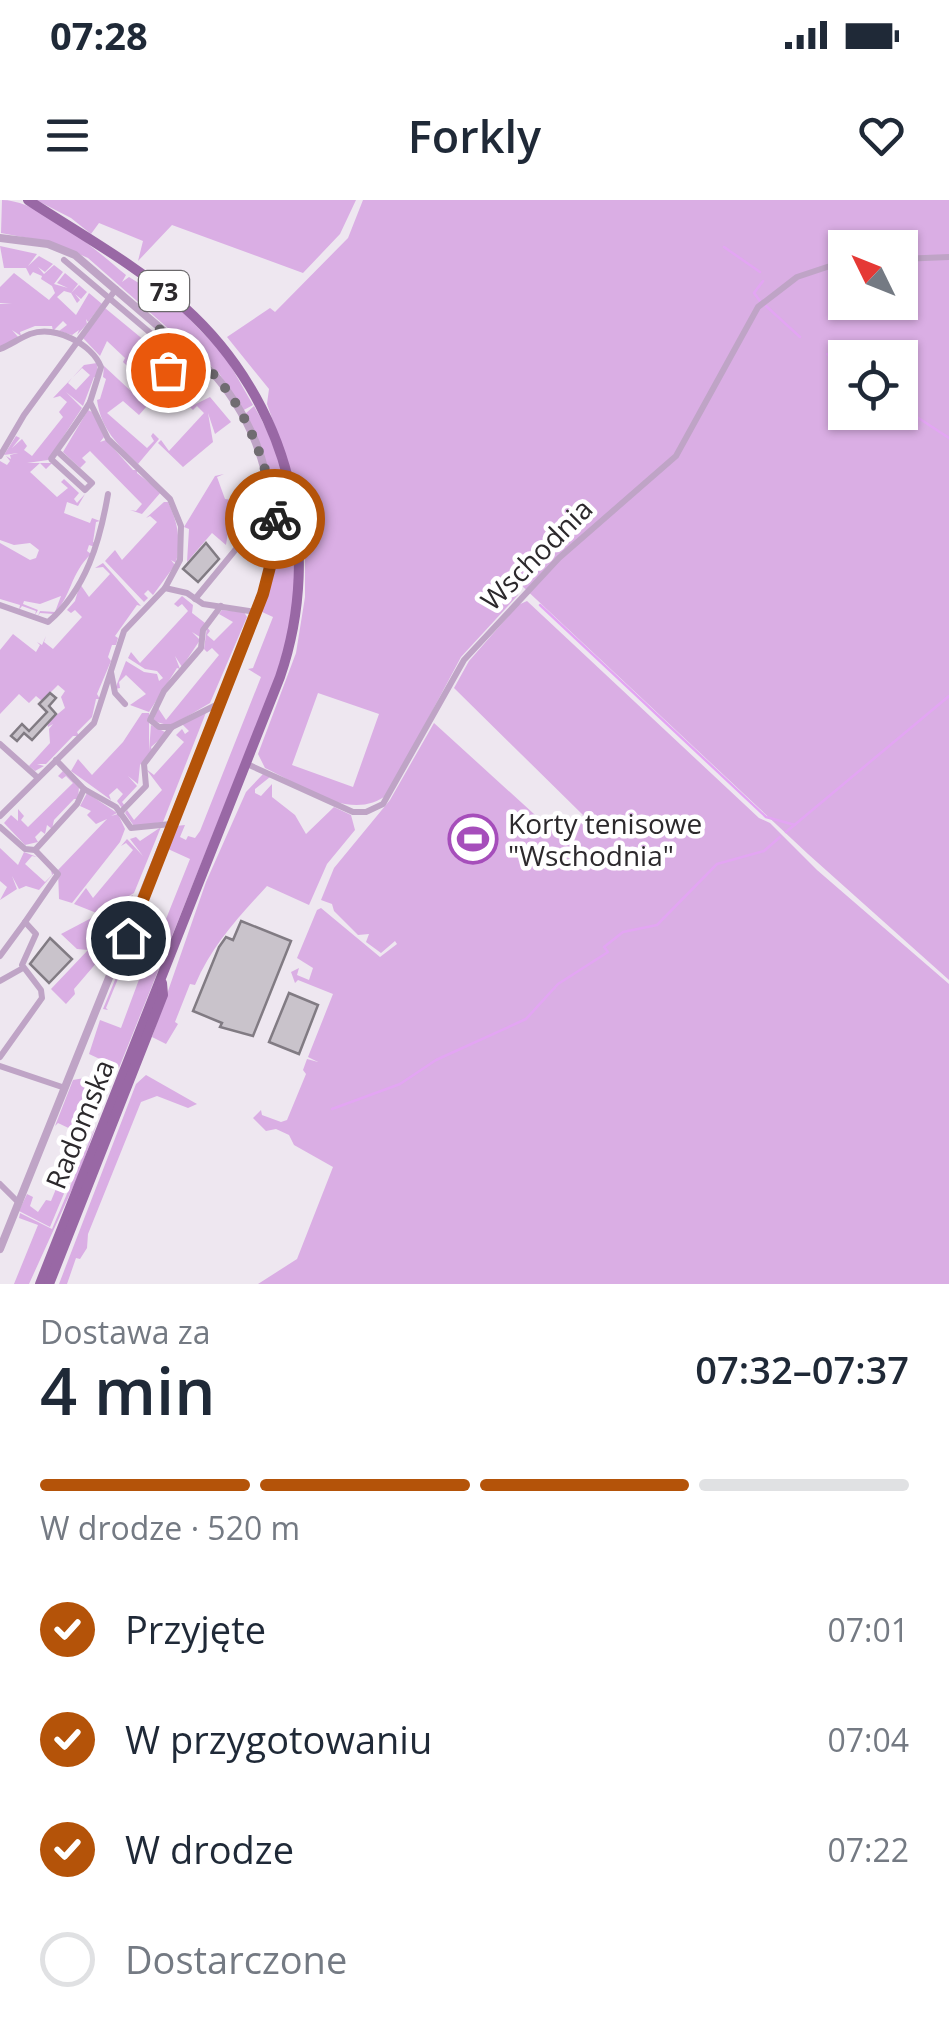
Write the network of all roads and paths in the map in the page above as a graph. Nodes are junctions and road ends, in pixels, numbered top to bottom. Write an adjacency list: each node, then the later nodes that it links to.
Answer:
1 (28, 200): 30 (main road, Radomska / 73)
2 (0, 238): 7 (street)
3 (949, 257): 4 (street)
4 (918, 258)
5 (64, 260): 8 (street)
6 (828, 267): 30 (street, Wschodnia)
7 (116, 289): 8 (street); 9 (street)
8 (109, 298): 10 (street); 11 (street)
9 (161, 328): 10 (street); 18 (street)
10 (154, 336): 13 (street)
11 (78, 341): 12 (street); 14 (street); 16 (street)
12 (0, 350)
13 (195, 394)
14 (90, 402): 15 (street); 19 (street)
15 (57, 450): 15 (street)
16 (0, 456)
17 (108, 494): 21 (street)
18 (275, 526): 20 (street); 23 (street)
19 (165, 588): 20 (street); 24 (street)
20 (195, 599): 22 (street)
21 (0, 605)
22 (221, 606): 23 (street); 27 (street)
23 (256, 612): 25 (street)
24 (110, 672): 26 (street); 29 (street)
25 (220, 703): 27 (street); 37 (street)
26 (125, 704)
27 (172, 727): 35 (street)
28 (0, 744): 31 (street)
29 (56, 760): 31 (street); 32 (street)
30 (247, 764): 44 (main road, Radomska / 73)
31 (38, 778): 34 (street)
32 (84, 788): 35 (street); 39 (street)
33 (0, 794): 34 (street)
34 (10, 803): 36 (street)
35 (120, 814): 37 (street)
36 (0, 816)
37 (173, 824): 47 (street)
38 (0, 827): 39 (street)
39 (36, 850): 40 (street)
40 (24, 922): 41 (street); 42 (street)
41 (0, 956)
42 (23, 968): 43 (street); 45 (street)
43 (0, 981)
44 (162, 982): 50 (main road, Radomska / 73); 54 (main road, Radomska / 73)
45 (0, 1056)
46 (1, 1069): 47 (street)
47 (67, 1088): 49 (street)
48 (0, 1184): 49 (street)
49 (19, 1203): 51 (street)
50 (55, 1243): 52 (main road); 53 (main road, Radomska / 73)
51 (0, 1249)
52 (32, 1284)
53 (40, 1284)
54 (49, 1284)

